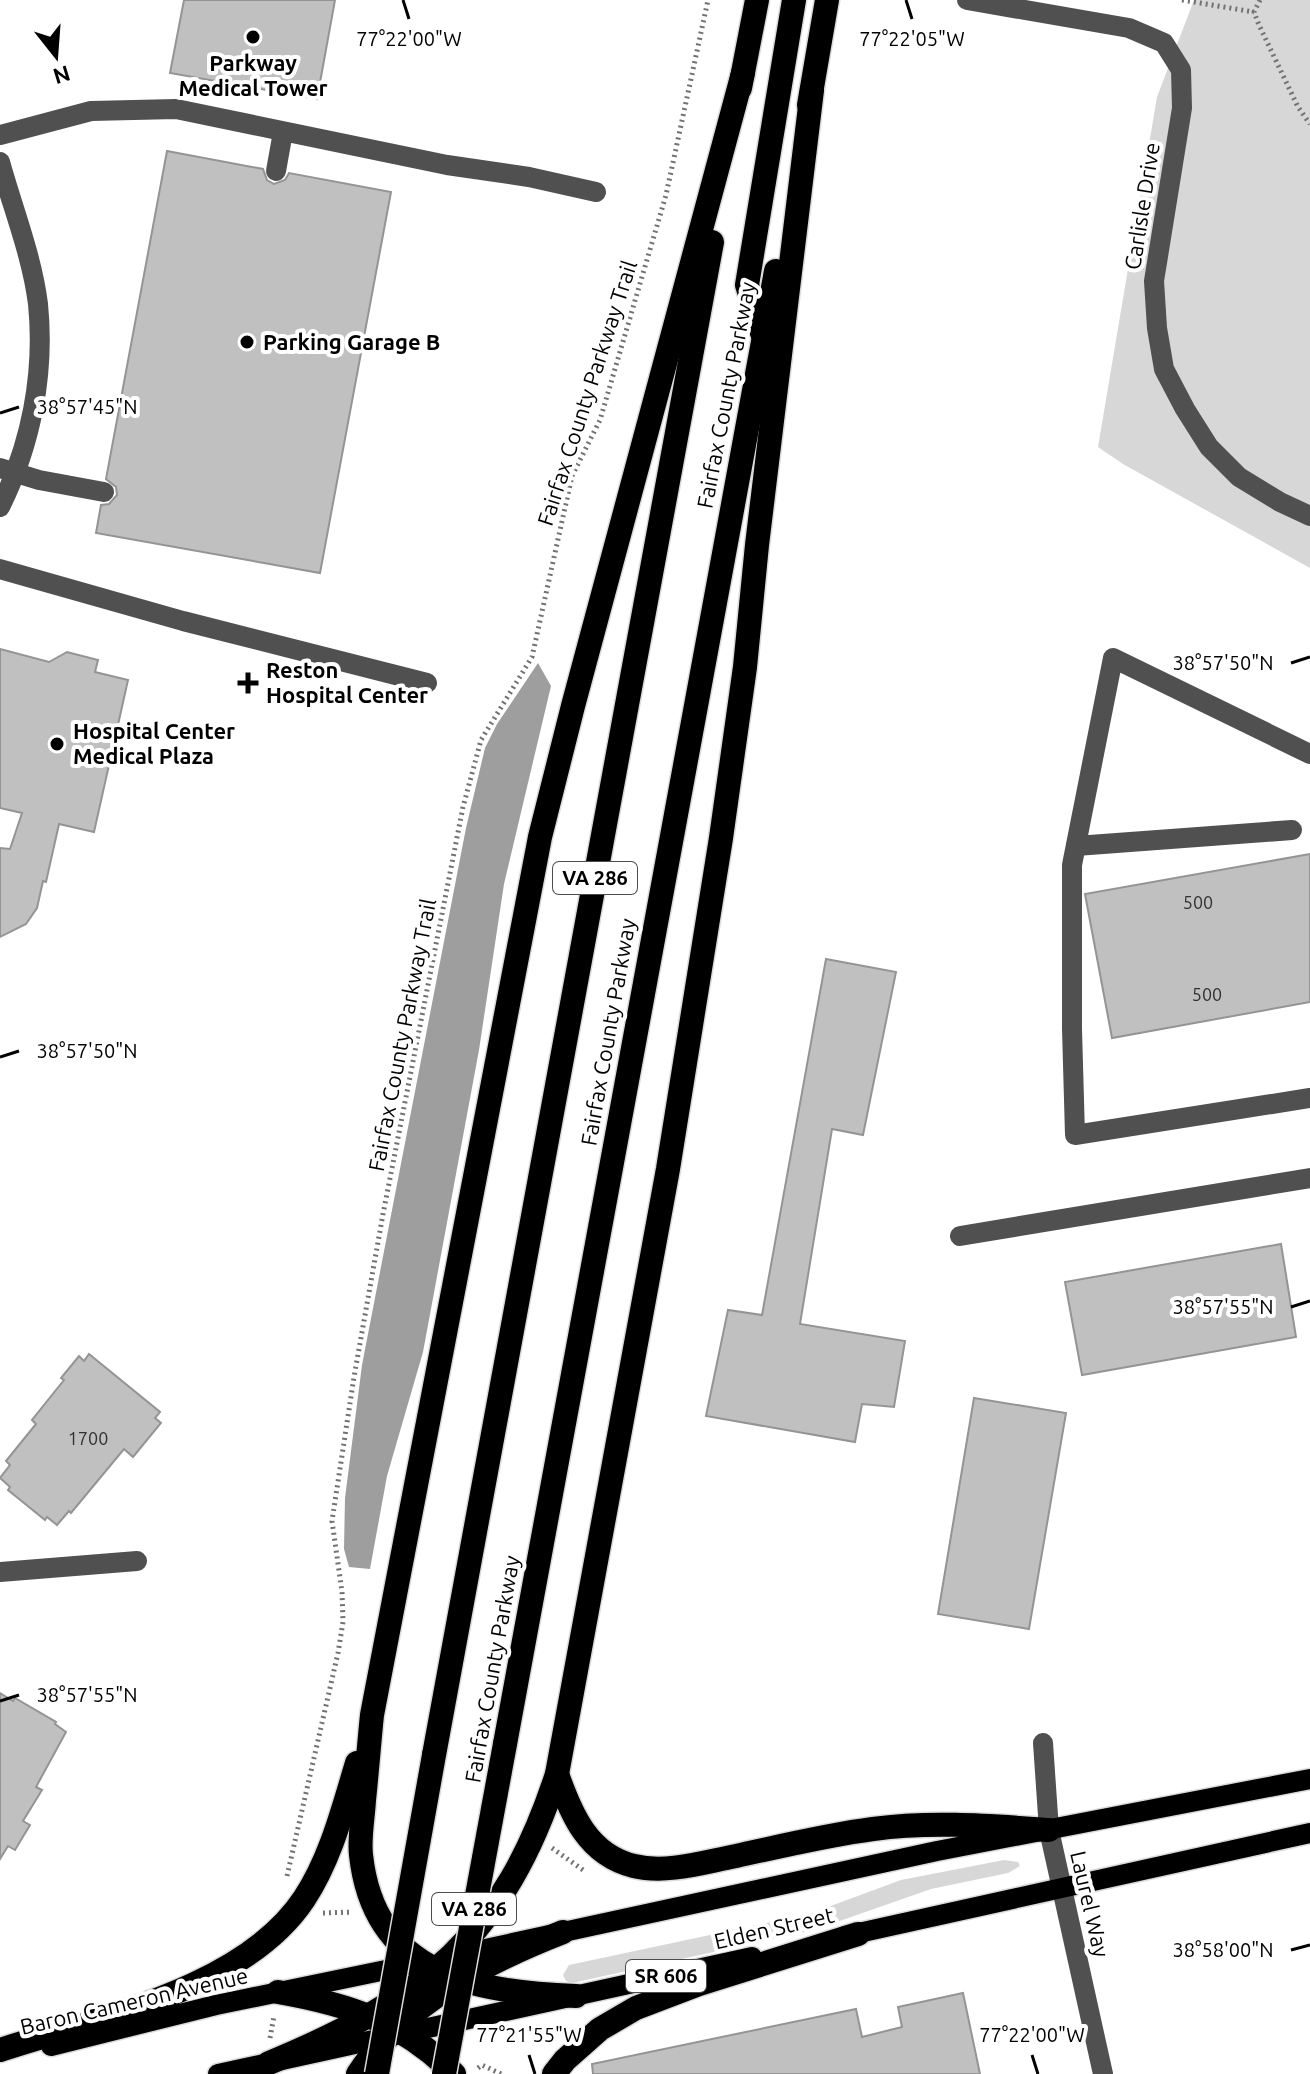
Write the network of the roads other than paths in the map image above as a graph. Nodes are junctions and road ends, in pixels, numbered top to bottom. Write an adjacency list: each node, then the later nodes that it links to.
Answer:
1 (757, 0): 5 (highway, Fairfax County Parkway / VA 286)
2 (794, 0): 12 (highway)
3 (827, 0): 6 (highway, Fairfax County Parkway / VA 286)
4 (967, 0): 16 (street, Carlisle Drive)
5 (743, 73): 27 (highway); 47 (highway, Fairfax County Parkway / VA 286, bridge)
6 (812, 90): 12 (highway, Fairfax County Parkway / VA 286); 29 (highway)
7 (283, 132): 8 (street); 10 (street); 11 (street)
8 (0, 135)
9 (0, 162): 13 (street)
10 (276, 171)
11 (596, 192)
12 (763, 335): 48 (highway, Fairfax County Parkway / VA 286, bridge)
13 (8, 471): 14 (street); 15 (street)
14 (104, 492)
15 (0, 507)
16 (1310, 516)
17 (0, 569): 18 (street)
18 (427, 683)
19 (1310, 754): 21 (street)
20 (1292, 830): 21 (street)
21 (1076, 846): 22 (street)
22 (1310, 1098)
23 (1310, 1178): 24 (street)
24 (960, 1236)
25 (137, 1561): 26 (street)
26 (0, 1572)
27 (372, 1715): 36 (highway); 42 (highway)
28 (1043, 1743): 31 (street, Laurel Way)
29 (557, 1774): 31 (highway); 36 (highway)
30 (1310, 1779): 31 (main road, Elden Street)
31 (1049, 1830): 33 (street, Laurel Way); 34 (main road, Elden Street)
32 (1310, 1833): 33 (main road, Elden Street / SR 606)
33 (1062, 1887): 35 (main road, Elden Street / SR 606); 51 (street, Laurel Way)
34 (563, 1932): 36 (main road, Elden Street); 37 (highway)
35 (858, 1934): 39 (main road, Elden Street / SR 606); 50 (highway)
36 (437, 1963): 37 (highway); 38 (main road, Elden Street); 40 (highway)
37 (462, 1981): 39 (highway); 41 (highway)
38 (278, 1992): 40 (highway); 43 (main road, Baron Cameron Avenue)
39 (576, 1996): 41 (main road, Elden Street / SR 606)
40 (368, 2015): 41 (highway); 44 (highway)
41 (396, 2033): 44 (main road, Elden Street / SR 606); 46 (highway); 49 (highway)
42 (0, 2050)
43 (0, 2058)
44 (261, 2065): 45 (main road, SR 606)
45 (218, 2074)
46 (358, 2074)
47 (377, 2074)
48 (444, 2074)
49 (454, 2074)
50 (554, 2074)
51 (1103, 2074)

